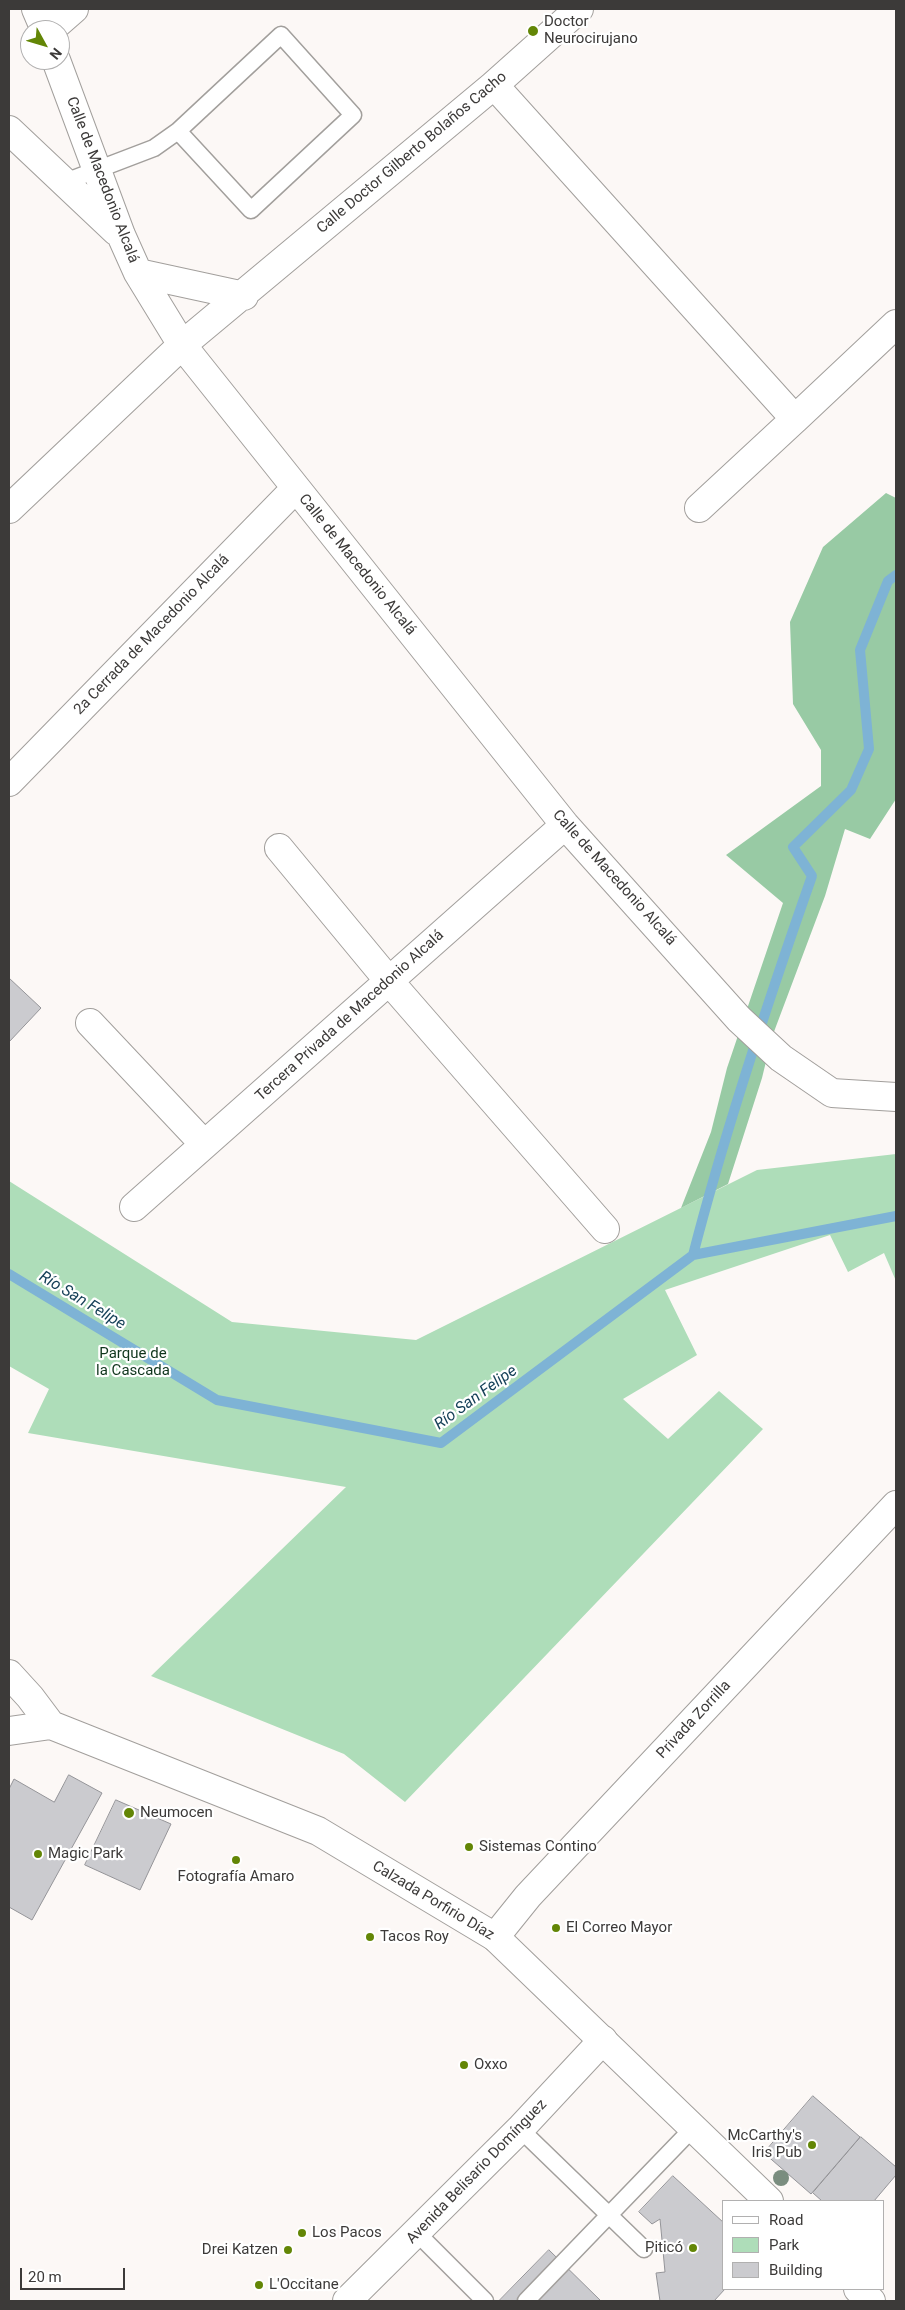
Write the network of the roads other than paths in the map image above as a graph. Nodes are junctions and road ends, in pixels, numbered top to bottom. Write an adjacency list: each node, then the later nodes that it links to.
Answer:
1 (74, 9): 3 (street)
2 (579, 9): 5 (street, Calle Doctor Gilberto Bolaños Cacho)
3 (61, 20)
4 (60, 70): 8 (street, Calle de Macedonio Alcalá)
5 (494, 86): 12 (street, Calle Doctor Gilberto Bolaños Cacho); 15 (street)
6 (9, 130): 9 (street)
7 (178, 130): 7 (lane); 8 (lane)
8 (97, 170): 9 (lane); 10 (street, Calle de Macedonio Alcalá)
9 (65, 182): 10 (street)
10 (121, 235): 11 (street, Calle de Macedonio Alcalá)
11 (138, 273): 12 (street); 14 (street, Calle de Macedonio Alcalá)
12 (244, 296): 14 (street, Calle Doctor Gilberto Bolaños Cacho)
13 (896, 324): 15 (street)
14 (182, 345): 16 (street, Calle de Macedonio Alcalá); 18 (street, Calle Doctor Gilberto Bolaños Cacho)
15 (795, 419): 17 (street)
16 (296, 488): 19 (street, 2a Cerrada de Macedonio Alcalá); 20 (street, Calle de Macedonio Alcalá)
17 (699, 508)
18 (9, 509)
19 (9, 782)
20 (565, 825): 22 (street, Tercera Privada de Macedonio Alcalá); 24 (street, Calle de Macedonio Alcalá)
21 (279, 848): 22 (street)
22 (389, 981): 25 (street, Tercera Privada de Macedonio Alcalá); 27 (street)
23 (90, 1023): 25 (street)
24 (896, 1097)
25 (204, 1144): 26 (street, Tercera Privada de Macedonio Alcalá)
26 (134, 1206)
27 (605, 1229)
28 (896, 1505): 32 (street, Privada Zorrilla)
29 (9, 1674): 30 (street)
30 (51, 1725): 31 (street, Calzada Porfirio Díaz); 32 (street, Calzada Porfirio Díaz)
31 (9, 1731)
32 (495, 1937): 33 (street, Calzada Porfirio Díaz)
33 (603, 2040): 34 (street, Calzada Porfirio Díaz); 35 (street, Avenida Belisario Domínguez)
34 (694, 2127): 36 (street, Calzada Porfirio Díaz); 37 (lane)
35 (520, 2128): 37 (lane); 38 (street, Avenida Belisario Domínguez)
36 (768, 2200)
37 (609, 2216): 39 (lane); 43 (lane)
38 (417, 2233): 41 (street, Avenida Belisario Domínguez); 42 (lane)
39 (644, 2249)
40 (859, 2290): 44 (street)
41 (348, 2301)
42 (485, 2301)
43 (526, 2301)
44 (871, 2301)

